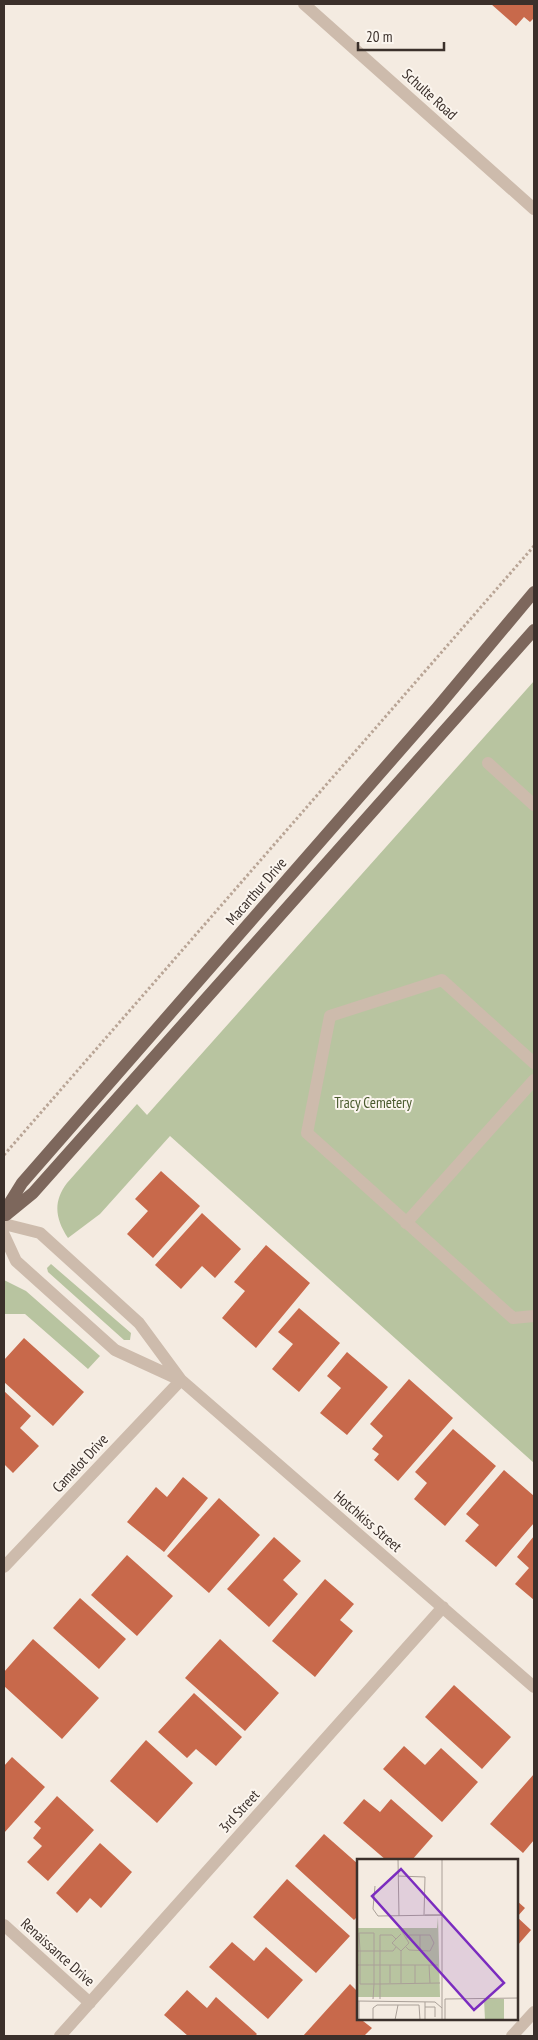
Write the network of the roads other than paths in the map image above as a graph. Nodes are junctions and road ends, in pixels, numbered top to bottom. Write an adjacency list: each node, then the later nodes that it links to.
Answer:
1 (304, 4): 2 (street, Schulte Road)
2 (534, 209)
3 (534, 592): 9 (main road, Macarthur Drive)
4 (534, 630): 10 (main road)
5 (488, 763): 6 (street)
6 (534, 805)
7 (534, 1063): 11 (street)
8 (534, 1080): 11 (street)
9 (4, 1212)
10 (4, 1217)
11 (406, 1222): 14 (street)
12 (4, 1224): 15 (street, Hotchkiss Street)
13 (4, 1235): 15 (street, Hotchkiss Street)
14 (534, 1316)
15 (180, 1380): 16 (street, Camelot Drive); 17 (street, Hotchkiss Street)
16 (4, 1567)
17 (443, 1607): 18 (street, Hotchkiss Street); 20 (street, 3rd Street)
18 (534, 1686)
19 (4, 1925): 20 (street, Renaissance Drive)
20 (90, 2003): 22 (street, 3rd Street)
21 (534, 2012): 23 (street)
22 (60, 2036)
23 (512, 2036)

